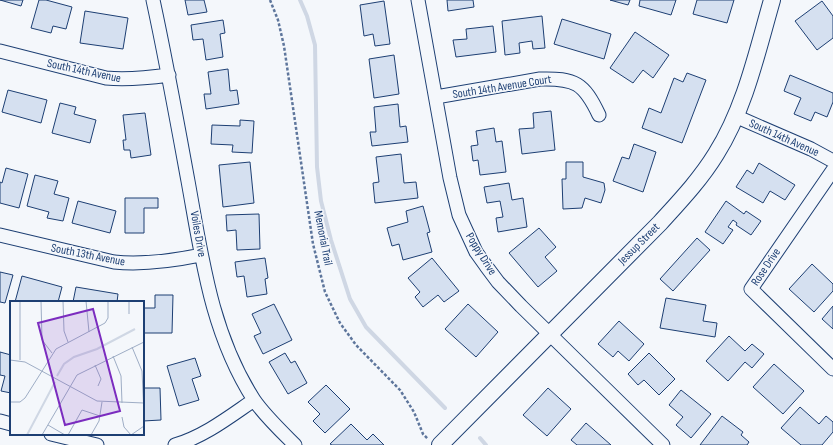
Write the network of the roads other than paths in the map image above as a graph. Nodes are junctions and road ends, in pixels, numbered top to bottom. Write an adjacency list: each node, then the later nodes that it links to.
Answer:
1 (153, 0): 5 (street, Voiles Drive)
2 (418, 0): 6 (street, Poppy Drive)
3 (772, 0): 8 (street, Jessup Street)
4 (0, 51): 5 (street, South 14th Avenue)
5 (169, 75): 12 (street, Voiles Drive)
6 (436, 97): 7 (street, South 14th Avenue Court); 13 (street, Poppy Drive)
7 (599, 114)
8 (735, 116): 9 (street, South 14th Avenue); 13 (street, Jessup Street)
9 (833, 161)
10 (833, 170): 14 (street, Rose Drive)
11 (0, 235): 12 (street, South 13th Avenue)
12 (201, 255): 15 (street, Voiles Drive)
13 (550, 333): 19 (street, Jessup Street); 23 (street, Poppy Drive)
14 (833, 369)
15 (254, 400): 21 (street); 22 (street, Voiles Drive)
16 (0, 421): 17 (street)
17 (10, 424)
18 (56, 435): 20 (street)
19 (434, 442)
20 (97, 445)
21 (176, 445)
22 (295, 445)
23 (663, 445)

